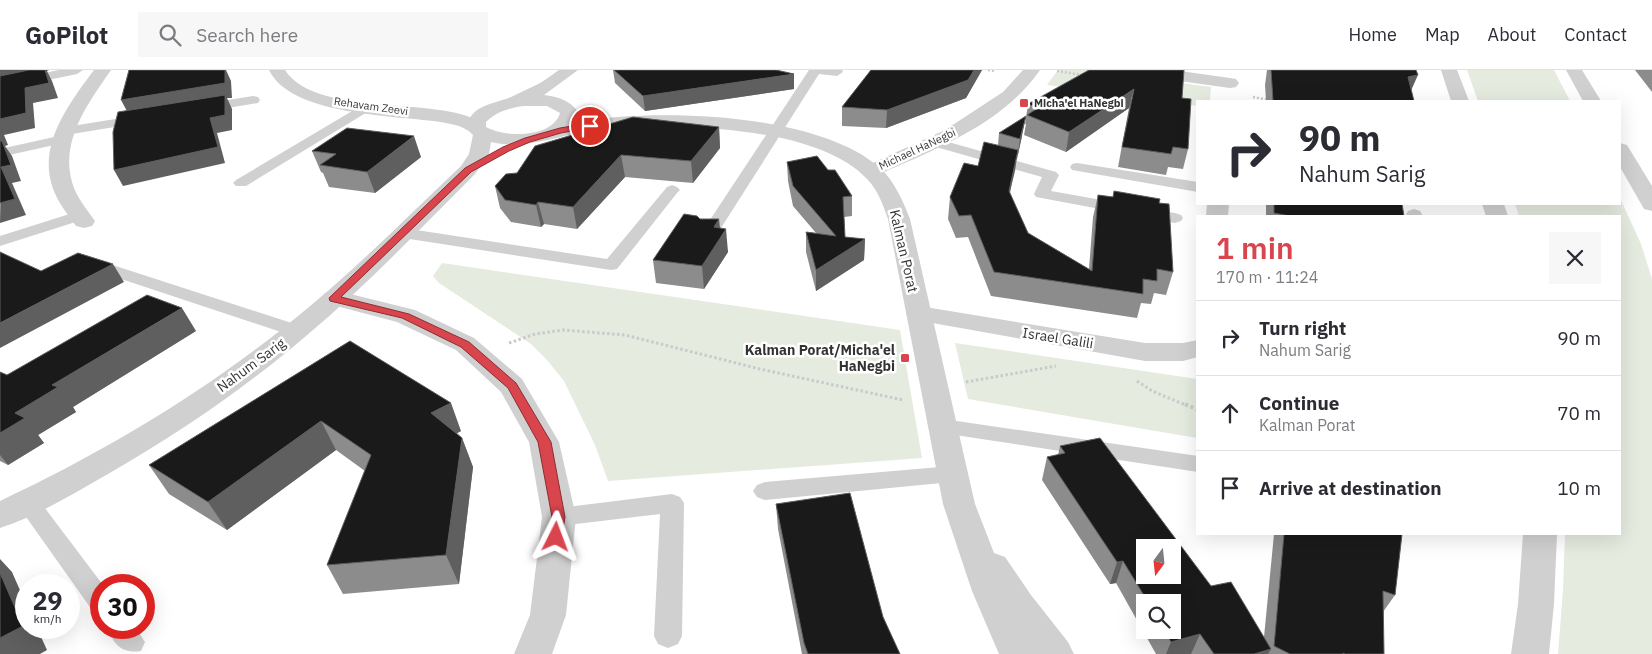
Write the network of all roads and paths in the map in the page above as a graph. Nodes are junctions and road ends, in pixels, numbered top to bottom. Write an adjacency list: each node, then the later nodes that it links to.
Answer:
1 (77, 70): 12 (lane)
2 (103, 70): 26 (street)
3 (277, 70): 19 (street, Rehavam Zeevi)
4 (571, 70): 17 (street); 18 (street)
5 (815, 70): 10 (lane); 24 (lane)
6 (1032, 70): 28 (street, Michael HaNegbi)
7 (1136, 70): 11 (street)
8 (1449, 70): 15 (street)
9 (1574, 70): 16 (street)
10 (838, 72)
11 (1231, 76): 14 (street)
12 (0, 86)
13 (253, 100): 20 (lane)
14 (1228, 100)
15 (1460, 100)
16 (1591, 100)
17 (504, 104): 18 (street, Kalman Porat); 21 (street, Rehavam Zeevi); 25 (street, Nahum Sarig)
18 (563, 106): 23 (street, Kalman Porat); 27 (street)
19 (364, 108): 21 (street, Rehavam Zeevi); 34 (lane)
20 (188, 111)
21 (416, 112): 25 (street, Rehavam Zeevi)
22 (150, 117): 26 (lane)
23 (650, 122): 24 (street, Kalman Porat); 27 (street, Kalman Porat)
24 (776, 131): 33 (street, Kalman Porat); 41 (lane)
25 (480, 132): 27 (street, Rehavam Zeevi); 32 (street, Nahum Sarig)
26 (64, 135): 30 (lane); 39 (street)
27 (543, 135): 32 (street, Nahum Sarig)
28 (934, 142): 33 (street, Michael HaNegbi); 38 (lane)
29 (1621, 151): 37 (street)
30 (0, 153)
31 (1077, 167): 35 (lane)
32 (468, 170): 40 (street, Nahum Sarig)
33 (872, 171): 45 (street, Kalman Porat)
34 (241, 183)
35 (1196, 187)
36 (672, 190): 40 (lane)
37 (1652, 204)
38 (1175, 218)
39 (82, 219): 42 (lane)
40 (403, 233): 44 (street, Nahum Sarig)
41 (708, 235)
42 (0, 241)
43 (80, 259): 46 (lane)
44 (334, 298): 46 (street, Nahum Sarig); 48 (street)
45 (919, 314): 47 (street, Israel Galili); 51 (street, Kalman Porat)
46 (297, 330): 56 (street, Nahum Sarig)
47 (1196, 349)
48 (476, 354): 51 (path); 58 (street)
49 (1063, 366): 51 (path)
50 (1135, 380): 52 (path)
51 (938, 406): 53 (lane); 54 (street, Kalman Porat)
52 (1196, 409)
53 (1196, 464)
54 (955, 489): 55 (lane); 63 (street, Kalman Porat); 64 (street, Kalman Porat)
55 (765, 491)
56 (27, 501): 57 (street, Nahum Sarig); 60 (lane)
57 (0, 515)
58 (559, 517): 61 (lane); 62 (street)
59 (1540, 535): 65 (street)
60 (90, 587)
61 (668, 636)
62 (533, 654)
63 (1018, 654)
64 (1055, 654)
65 (1530, 654)

